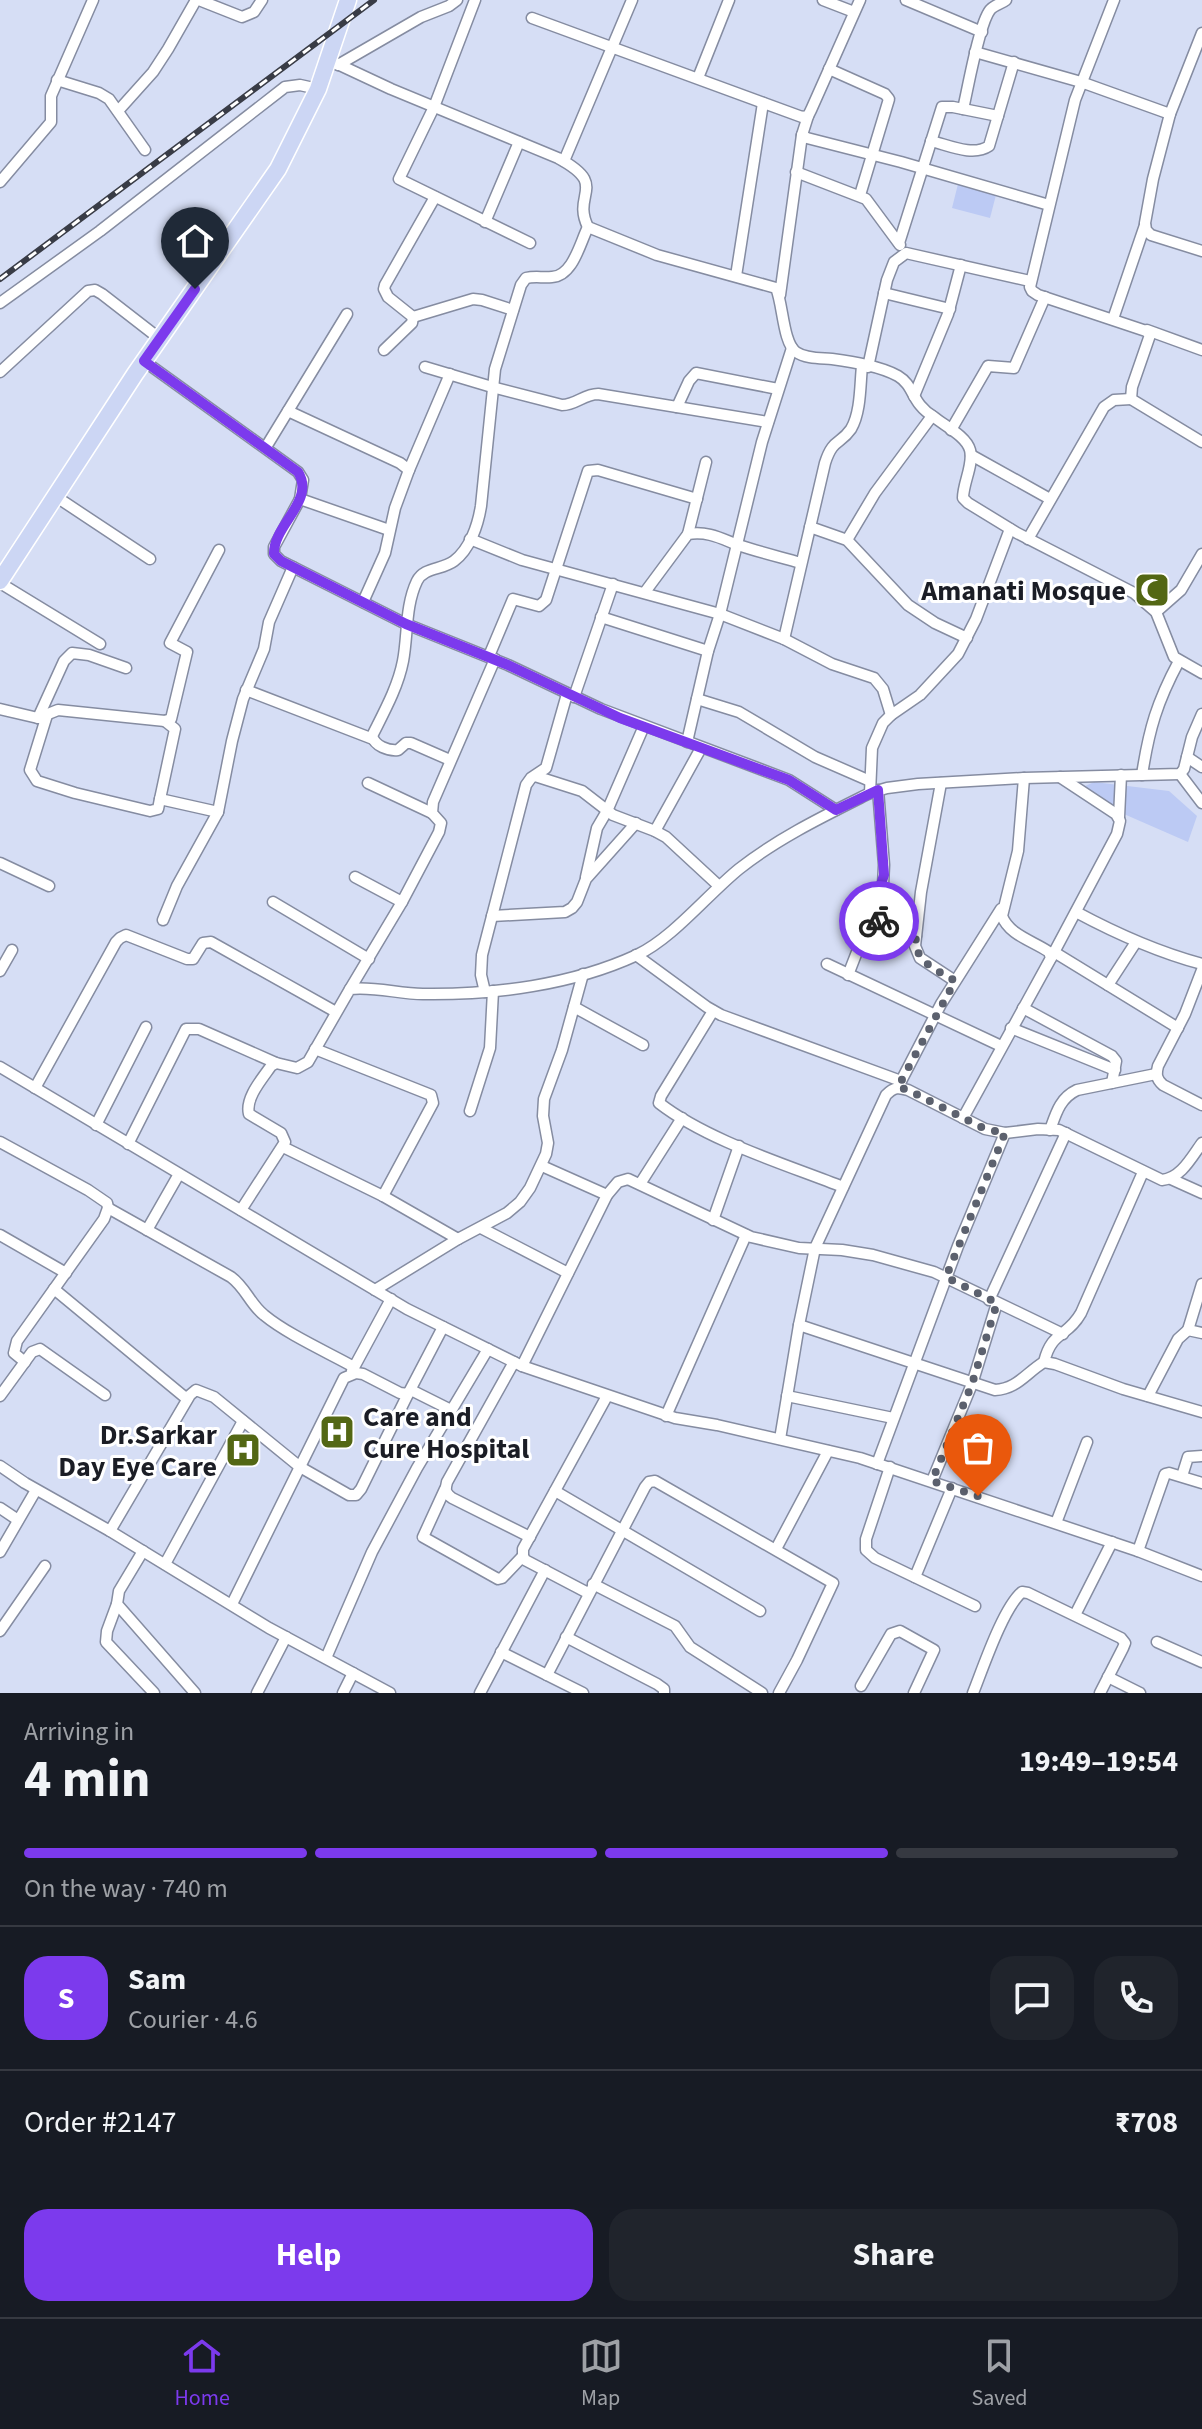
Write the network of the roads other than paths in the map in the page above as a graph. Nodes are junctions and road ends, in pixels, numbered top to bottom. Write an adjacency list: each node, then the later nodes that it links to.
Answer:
1 (93, 0): 24 (street)
2 (198, 0): 3 (street); 30 (street)
3 (262, 0)
4 (348, 0): 20 (highway)
5 (457, 0): 20 (street)
6 (475, 0): 28 (street)
7 (632, 0): 18 (street)
8 (729, 0): 23 (street)
9 (823, 0): 14 (street)
10 (860, 0): 14 (street)
11 (906, 0): 16 (street)
12 (1006, 0): 16 (street)
13 (1114, 0): 25 (street)
14 (854, 12): 22 (street)
15 (532, 18): 18 (street)
16 (982, 32): 19 (street)
17 (1202, 33): 31 (street)
18 (613, 48): 23 (street); 39 (street)
19 (975, 52): 21 (street); 29 (street)
20 (334, 62): 26 (highway); 28 (street)
21 (1014, 62): 25 (street); 33 (street)
22 (829, 69): 32 (street); 38 (street)
23 (698, 78): 27 (street)
24 (57, 80): 30 (street); 42 (street)
25 (1081, 82): 31 (street); 45 (street)
26 (318, 89): 59 (street); 66 (highway)
27 (763, 103): 32 (street); 54 (street)
28 (434, 107): 36 (street); 44 (street)
29 (963, 109): 33 (street); 35 (street)
30 (118, 111): 37 (street)
31 (1170, 114): 47 (street)
32 (808, 116): 34 (street)
33 (998, 116): 35 (street)
34 (802, 135): 38 (street); 41 (street)
35 (931, 141): 40 (street)
36 (519, 142): 39 (street); 46 (street)
37 (145, 150)
38 (872, 155): 40 (street); 43 (street)
39 (564, 161): 48 (street)
40 (923, 169): 45 (street); 50 (street)
41 (796, 172): 43 (street); 57 (street)
42 (0, 182)
43 (860, 195): 50 (street)
44 (435, 197): 46 (street); 63 (street)
45 (1049, 205): 55 (street)
46 (485, 222): 49 (street)
47 (1145, 223): 51 (street); 64 (street)
48 (588, 227): 54 (street); 61 (street)
49 (530, 243)
50 (899, 243): 52 (street)
51 (1202, 251)
52 (906, 253): 53 (street); 56 (street)
53 (961, 265): 55 (street); 60 (street)
54 (736, 276): 57 (street)
55 (1030, 281): 58 (street)
56 (884, 293): 60 (street); 72 (street)
57 (780, 297): 67 (street)
58 (1045, 297): 64 (street); 83 (street)
59 (0, 303)
60 (950, 309): 77 (street)
61 (513, 310): 63 (street); 75 (street)
62 (347, 314): 80 (street)
63 (413, 317): 68 (street)
64 (1113, 319): 65 (street)
65 (1139, 327): 69 (street); 78 (street)
66 (160, 339): 70 (highway); 73 (street)
67 (792, 348): 72 (street); 76 (street)
68 (384, 350)
69 (1202, 350)
70 (144, 361): 85 (street); 89 (highway)
71 (425, 367): 74 (street)
72 (865, 367): 77 (street); 93 (street)
73 (0, 372)
74 (450, 374): 75 (street); 88 (street)
75 (492, 387): 79 (street); 97 (street)
76 (778, 389): 79 (street); 82 (street)
77 (914, 396): 81 (street)
78 (1131, 399): 84 (street); 92 (street)
79 (677, 407): 82 (street)
80 (288, 411): 85 (street); 88 (street)
81 (932, 416): 83 (street); 99 (street)
82 (768, 422): 100 (street)
83 (951, 430): 86 (street)
84 (1202, 442)
85 (266, 447): 90 (street)
86 (971, 455): 92 (street); 94 (street)
87 (706, 462): 91 (street)
88 (409, 470): 95 (street)
89 (55, 496): 103 (street); 107 (highway)
90 (300, 499): 95 (street); 105 (street)
91 (697, 499): 96 (street); 106 (street)
92 (1050, 499): 98 (street)
93 (810, 527): 99 (street); 104 (street)
94 (1010, 529): 98 (street); 115 (street)
95 (389, 530): 110 (street)
96 (688, 534): 100 (street); 109 (street)
97 (470, 539): 106 (street); 114 (street)
98 (1028, 539): 111 (street)
99 (847, 540): 115 (street)
100 (737, 544): 104 (street); 112 (street)
101 (219, 550): 130 (street)
102 (1202, 554): 111 (street)
103 (150, 559)
104 (801, 563): 116 (street)
105 (293, 567): 110 (street); 123 (street)
106 (555, 569): 108 (street); 119 (street)
107 (1, 578): 117 (street)
108 (613, 584): 109 (street); 113 (street)
109 (645, 592): 112 (street)
110 (363, 602): 114 (street)
111 (1156, 612): 120 (street)
112 (720, 614): 116 (street); 118 (street)
113 (601, 617): 118 (street); 124 (street)
114 (406, 624): 119 (street); 132 (street)
115 (967, 638): 128 (street)
116 (784, 639): 128 (street)
117 (100, 644)
118 (708, 651): 125 (street)
119 (492, 658): 124 (street); 136 (street)
120 (1179, 661): 122 (street); 140 (street)
121 (126, 668): 129 (street)
122 (1202, 673)
123 (246, 690): 132 (street); 151 (street)
124 (570, 695): 131 (street); 141 (street)
125 (697, 699): 133 (street); 146 (street)
126 (0, 709): 129 (street)
127 (1202, 714): 135 (street)
128 (891, 715): 146 (street)
129 (42, 716): 130 (street); 147 (street)
130 (165, 721): 147 (street)
131 (644, 726): 133 (street); 150 (street)
132 (373, 739): 136 (street)
133 (687, 742): 134 (street)
134 (701, 748): 149 (street); 155 (street)
135 (1187, 757): 137 (street); 138 (street)
136 (450, 760): 152 (street)
137 (1202, 767)
138 (1180, 774): 140 (street); 148 (street)
139 (1121, 775): 140 (street); 142 (street); 153 (street)
140 (1142, 775)
141 (535, 776): 150 (street); 165 (street)
142 (1059, 776): 143 (street); 153 (street)
143 (1024, 778): 145 (street); 163 (street)
144 (368, 783): 152 (street)
145 (941, 783): 146 (street); 168 (street)
146 (873, 788): 149 (street); 166 (street)
147 (160, 799): 151 (street)
148 (1202, 803)
149 (836, 810): 160 (street)
150 (607, 811): 154 (street); 158 (street)
151 (218, 812): 167 (street)
152 (432, 813): 162 (street)
153 (1119, 817): 164 (street)
154 (636, 823): 155 (street); 158 (street)
155 (655, 831): 160 (street)
156 (0, 863): 159 (street)
157 (355, 877): 162 (street)
158 (586, 879): 165 (street)
159 (49, 886)
160 (719, 886): 171 (street)
161 (273, 902): 173 (street)
162 (402, 902): 173 (street)
163 (1003, 905): 172 (street); 179 (street)
164 (1076, 912): 169 (street); 172 (street)
165 (492, 916): 182 (street)
166 (870, 918): 168 (street); 178 (street)
167 (163, 920)
168 (916, 936): 179 (street)
169 (1136, 942): 175 (street); 180 (street)
170 (12, 950): 176 (street)
171 (636, 955): 177 (street); 185 (street)
172 (1052, 955): 180 (street); 184 (street)
173 (369, 959): 181 (street)
174 (827, 964): 178 (street)
175 (1202, 967): 190 (street)
176 (0, 971)
177 (583, 974): 182 (street); 183 (street)
178 (848, 975): 187 (street)
179 (955, 981): 187 (street)
180 (1108, 985): 190 (street)
181 (350, 989): 182 (street); 186 (street)
182 (489, 992): 202 (street)
183 (574, 1007): 191 (street); 214 (street)
184 (1023, 1008): 189 (street); 196 (street)
185 (713, 1011): 199 (street); 203 (street)
186 (336, 1012): 193 (street); 200 (street)
187 (935, 1015): 192 (street); 199 (street)
188 (146, 1027): 205 (street)
189 (1011, 1028): 192 (street); 196 (street)
190 (1178, 1028): 197 (street)
191 (643, 1045)
192 (1001, 1046): 204 (street)
193 (315, 1049): 194 (street); 222 (street)
194 (276, 1063): 211 (street); 213 (street)
195 (0, 1067): 200 (street)
196 (1115, 1070): 198 (street)
197 (1156, 1074): 198 (street); 201 (street)
198 (1112, 1083): 206 (street)
199 (899, 1084): 204 (street); 219 (street)
200 (35, 1088): 205 (street)
201 (1202, 1105)
202 (470, 1111)
203 (682, 1118): 212 (street); 218 (street)
204 (963, 1118): 207 (street)
205 (96, 1125): 211 (street)
206 (1050, 1130): 207 (street); 208 (street)
207 (1005, 1133): 234 (street)
208 (1066, 1133): 215 (street); 239 (street)
209 (0, 1142): 223 (street)
210 (1202, 1143): 217 (street)
211 (128, 1144): 216 (street)
212 (739, 1146): 219 (street); 225 (street)
213 (283, 1147): 222 (street); 224 (street)
214 (542, 1166): 221 (street); 226 (street)
215 (1143, 1172): 217 (street); 244 (street)
216 (179, 1174): 224 (street); 227 (street)
217 (1171, 1179): 220 (street)
218 (640, 1184): 221 (street); 225 (street)
219 (843, 1187): 231 (street)
220 (1202, 1193)
221 (607, 1195): 233 (street)
222 (383, 1196): 230 (street)
223 (108, 1208): 227 (street); 232 (street)
224 (241, 1210): 237 (street)
225 (713, 1220): 229 (street)
226 (481, 1228): 230 (street); 233 (street)
227 (147, 1230): 250 (street)
228 (0, 1235): 232 (street)
229 (746, 1235): 231 (street); 261 (street)
230 (458, 1239): 237 (street)
231 (815, 1248): 234 (street); 240 (street)
232 (66, 1273): 236 (street)
233 (568, 1273): 248 (street)
234 (946, 1277): 239 (street); 249 (street)
235 (1202, 1284): 242 (street)
236 (54, 1289): 246 (street); 258 (street)
237 (375, 1290): 238 (street)
238 (391, 1299): 241 (street); 250 (street)
239 (993, 1302): 244 (street); 251 (street)
240 (799, 1325): 249 (street); 256 (street)
241 (443, 1327): 245 (street); 252 (street)
242 (1188, 1330): 243 (street); 257 (street)
243 (1202, 1333)
244 (1063, 1334): 247 (street)
245 (488, 1349): 248 (street); 259 (street)
246 (25, 1362): 253 (street); 254 (street)
247 (1044, 1362): 251 (street); 257 (street)
248 (518, 1364): 255 (street); 276 (street)
249 (913, 1364): 251 (street); 262 (street)
250 (352, 1371): 252 (street); 270 (street)
251 (972, 1384): 273 (street)
252 (410, 1392): 259 (street); 270 (street)
253 (105, 1395)
254 (0, 1396)
255 (607, 1396): 261 (street); 278 (street)
256 (787, 1396): 262 (street); 264 (street)
257 (1148, 1396): 260 (street)
258 (187, 1399): 263 (street); 282 (street)
259 (451, 1410): 307 (street)
260 (1202, 1412)
261 (666, 1416): 264 (street)
262 (893, 1418): 268 (street)
263 (243, 1421): 270 (street); 291 (street)
264 (780, 1439): 266 (street)
265 (1087, 1442): 281 (street)
266 (828, 1451): 268 (street); 286 (street)
267 (1202, 1456): 272 (street)
268 (877, 1464): 271 (street)
269 (0, 1466): 277 (street)
270 (300, 1467): 298 (street)
271 (890, 1467): 273 (street); 295 (street)
272 (1182, 1476): 274 (street); 288 (street)
273 (932, 1481): 275 (street)
274 (1202, 1483)
275 (952, 1488): 281 (street); 295 (street)
276 (445, 1489): 284 (street); 290 (street)
277 (36, 1490): 280 (street); 282 (street)
278 (555, 1491): 283 (street); 284 (street)
279 (0, 1508): 280 (street)
280 (18, 1520): 289 (street)
281 (1056, 1523): 285 (street)
282 (110, 1531): 287 (street)
283 (621, 1532): 286 (street); 296 (street); 300 (street)
284 (530, 1537): 290 (street)
285 (1112, 1542): 288 (street); 301 (street)
286 (776, 1549): 322 (street)
287 (143, 1551): 291 (street); 297 (street)
288 (1138, 1551): 294 (street)
289 (0, 1552)
290 (523, 1556): 293 (street)
291 (165, 1564): 298 (street)
292 (45, 1566): 302 (street)
293 (545, 1570): 296 (street); 306 (street)
294 (1202, 1576)
295 (915, 1577): 299 (street)
296 (591, 1589): 304 (street); 321 (street)
297 (117, 1604): 313 (street); 314 (street)
298 (232, 1604): 303 (street)
299 (975, 1606)
300 (760, 1611)
301 (1075, 1615): 311 (street); 324 (street)
302 (0, 1630)
303 (286, 1637): 307 (street); 315 (street)
304 (566, 1637): 310 (street); 320 (street)
305 (1157, 1642): 308 (street)
306 (501, 1652): 310 (street); 318 (street)
307 (326, 1658): 309 (street)
308 (1202, 1662)
309 (353, 1673): 316 (street); 317 (street)
310 (547, 1675): 319 (street)
311 (1108, 1677): 325 (street); 326 (street)
312 (861, 1686): 323 (street)
313 (154, 1693)
314 (195, 1693)
315 (257, 1693)
316 (343, 1693)
317 (390, 1693)
318 (480, 1693)
319 (583, 1693)
320 (664, 1693)
321 (762, 1693)
322 (779, 1693)
323 (914, 1693)
324 (973, 1693)
325 (1100, 1693)
326 (1140, 1693)

